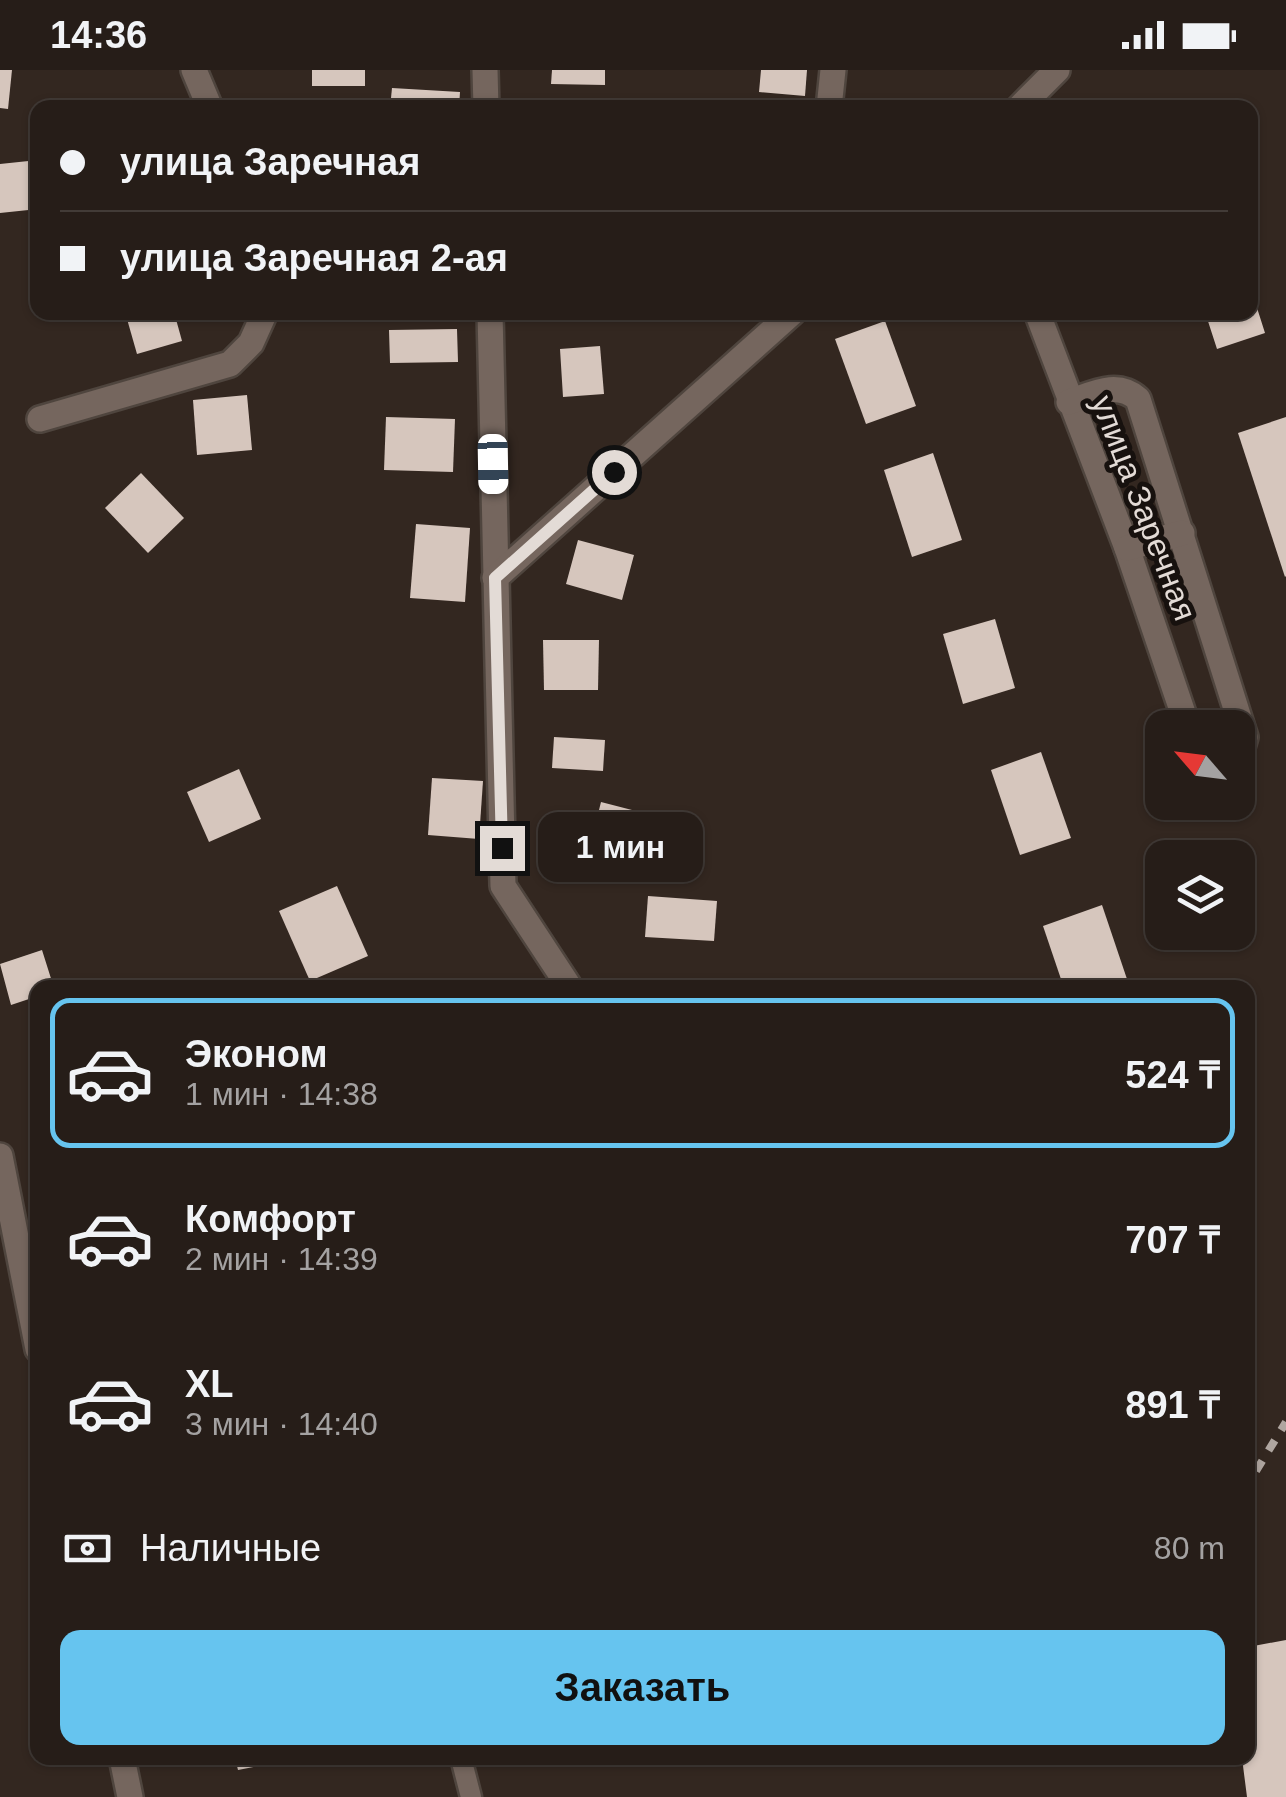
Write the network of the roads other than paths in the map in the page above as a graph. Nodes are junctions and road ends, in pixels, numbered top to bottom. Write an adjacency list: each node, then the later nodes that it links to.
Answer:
1 (194, 70): 5 (street)
2 (486, 70): 6 (street)
3 (833, 70): 7 (street)
4 (1057, 70): 8 (street)
5 (207, 100)
6 (486, 100)
7 (829, 100)
8 (1027, 100)
9 (261, 320): 14 (street)
10 (490, 320): 17 (street)
11 (784, 320): 17 (street)
12 (1039, 320): 13 (street, улица Заречная)
13 (1069, 402): 15 (street); 16 (street, улица Заречная)
14 (40, 418)
15 (1182, 533): 16 (street); 19 (street)
16 (1127, 548): 18 (street, улица Заречная)
17 (495, 578): 20 (street)
18 (1182, 710)
19 (1237, 710)
20 (565, 980)
21 (0, 1156): 22 (street)
22 (30, 1308)
23 (123, 1765): 25 (street)
24 (463, 1765): 26 (lane)
25 (130, 1797)
26 (471, 1797)

